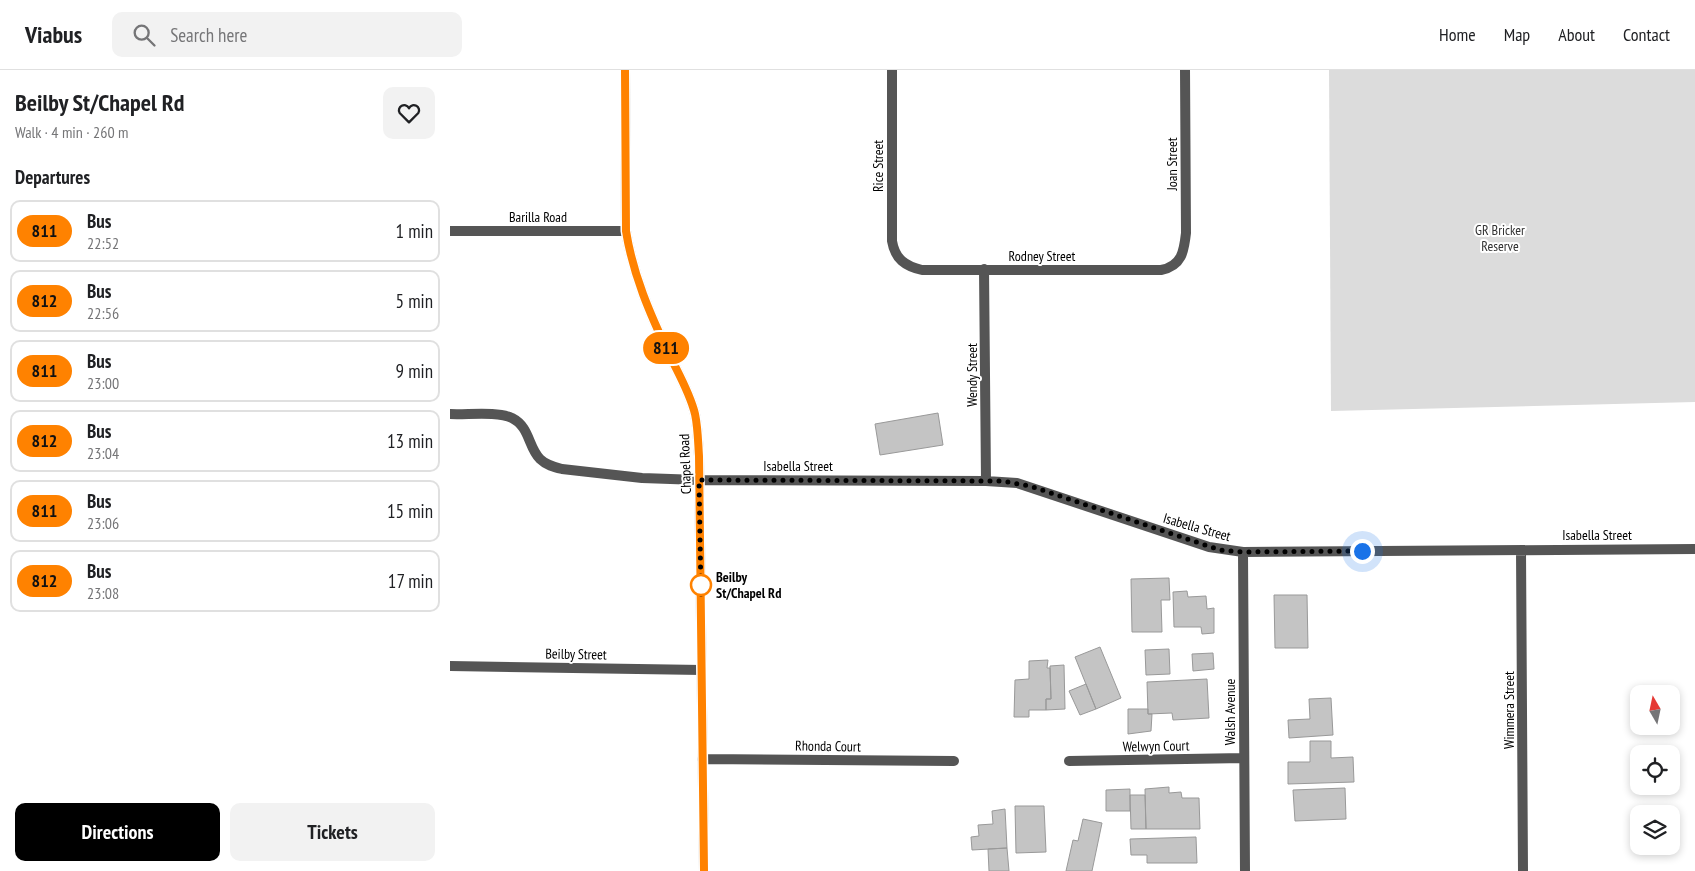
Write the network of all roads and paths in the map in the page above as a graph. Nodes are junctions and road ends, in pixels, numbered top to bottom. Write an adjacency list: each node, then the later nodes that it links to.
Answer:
1 (625, 70): 4 (street, Chapel Road)
2 (892, 70): 7 (street, Rice Street)
3 (1186, 70): 6 (street, Joan Street)
4 (626, 231): 5 (street, Barilla Road); 10 (street, Chapel Road)
5 (450, 232)
6 (1181, 257): 8 (street, Rodney Street)
7 (900, 260): 8 (street, Rodney Street)
8 (984, 270): 11 (street, Wendy Street)
9 (450, 414): 10 (street, Isabella Street)
10 (699, 480): 11 (street, Isabella Street); 16 (street, Chapel Road)
11 (986, 481): 14 (street, Isabella Street)
12 (1695, 548): 13 (street, Isabella Street)
13 (1521, 550): 14 (street, Isabella Street); 23 (street, Wimmera Street)
14 (1243, 552): 17 (street, Walsh Avenue)
15 (450, 666): 16 (street, Beilby Street)
16 (702, 670): 18 (street, Chapel Road)
17 (1244, 758): 20 (street, Welwyn Court); 22 (street, Walsh Avenue)
18 (702, 759): 19 (street, Rhonda Court); 21 (street, Chapel Road)
19 (954, 761)
20 (1069, 761)
21 (704, 871)
22 (1245, 871)
23 (1523, 871)

